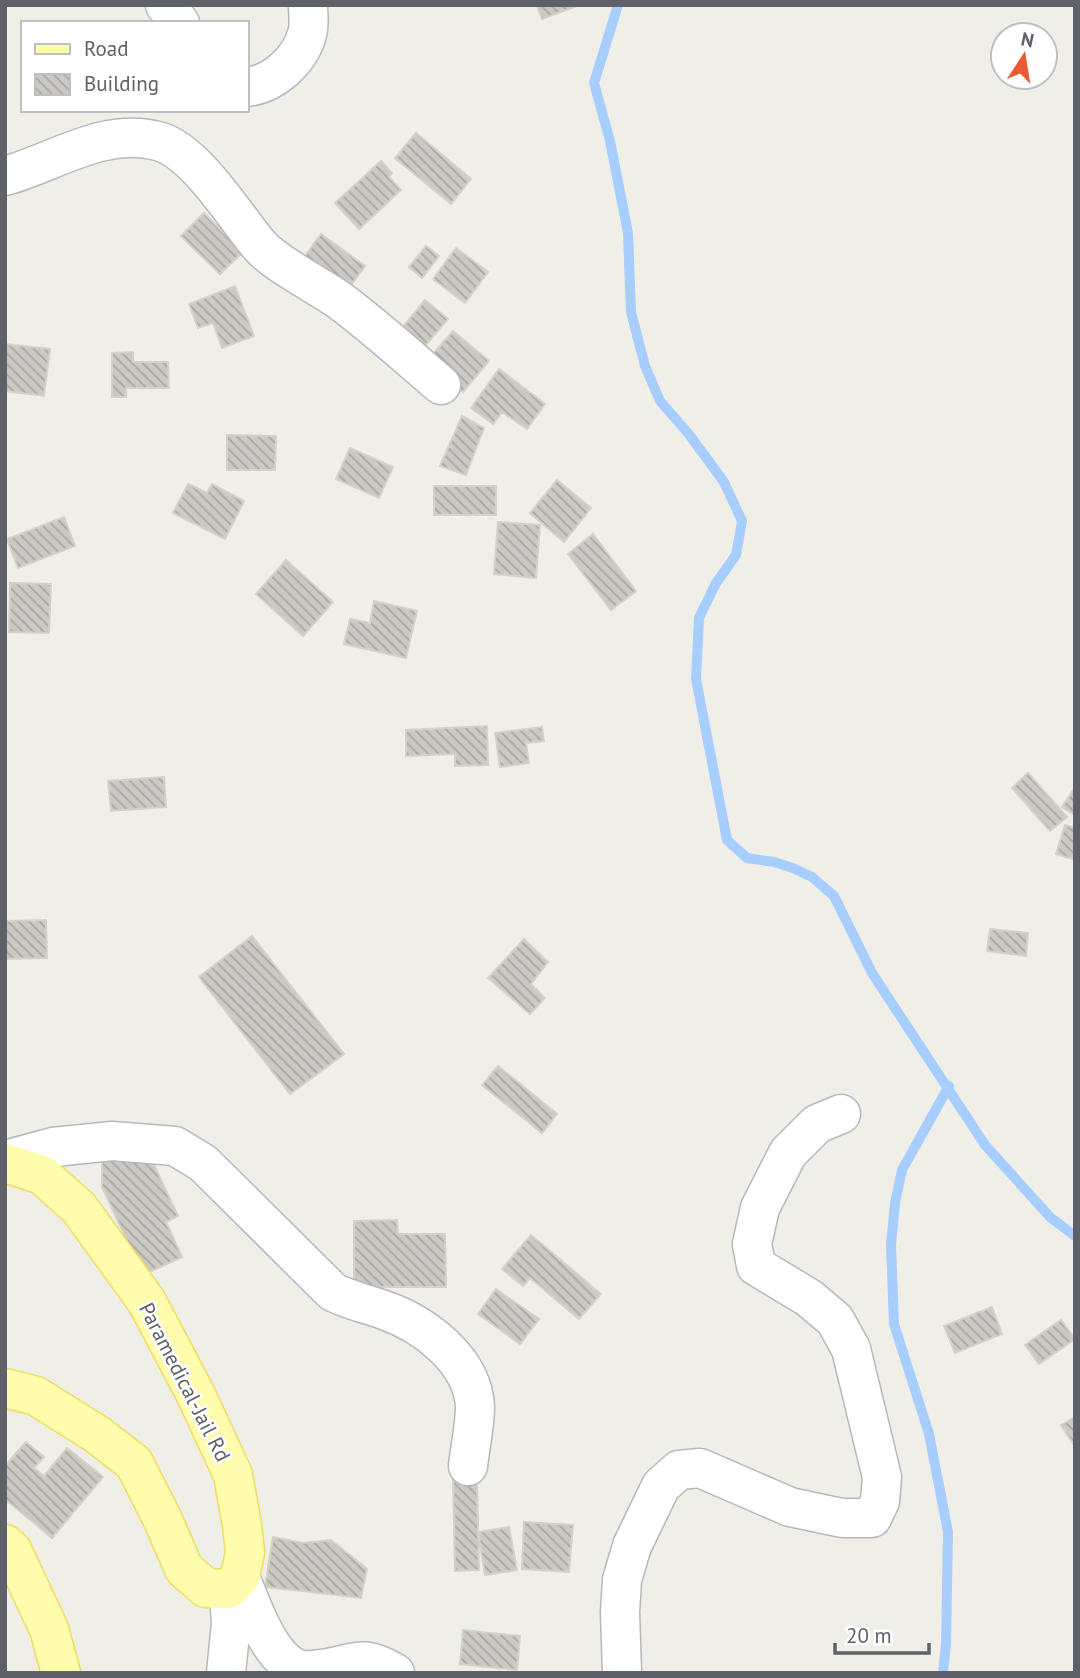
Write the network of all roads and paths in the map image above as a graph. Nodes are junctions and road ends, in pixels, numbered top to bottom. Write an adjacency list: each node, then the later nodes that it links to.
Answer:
1 (165, 5): 3 (street)
2 (308, 5): 4 (street)
3 (178, 21)
4 (248, 87)
5 (118, 112): 6 (street)
6 (5, 150)
7 (5, 176): 8 (street)
8 (441, 385)
9 (841, 1114): 18 (street)
10 (5, 1161): 12 (street); 14 (main road, Paramedical-Jail Rd)
11 (5, 1388): 14 (main road)
12 (468, 1466)
13 (5, 1544): 15 (main road)
14 (234, 1583): 16 (street); 17 (street)
15 (61, 1673)
16 (226, 1673)
17 (395, 1673)
18 (622, 1673)

